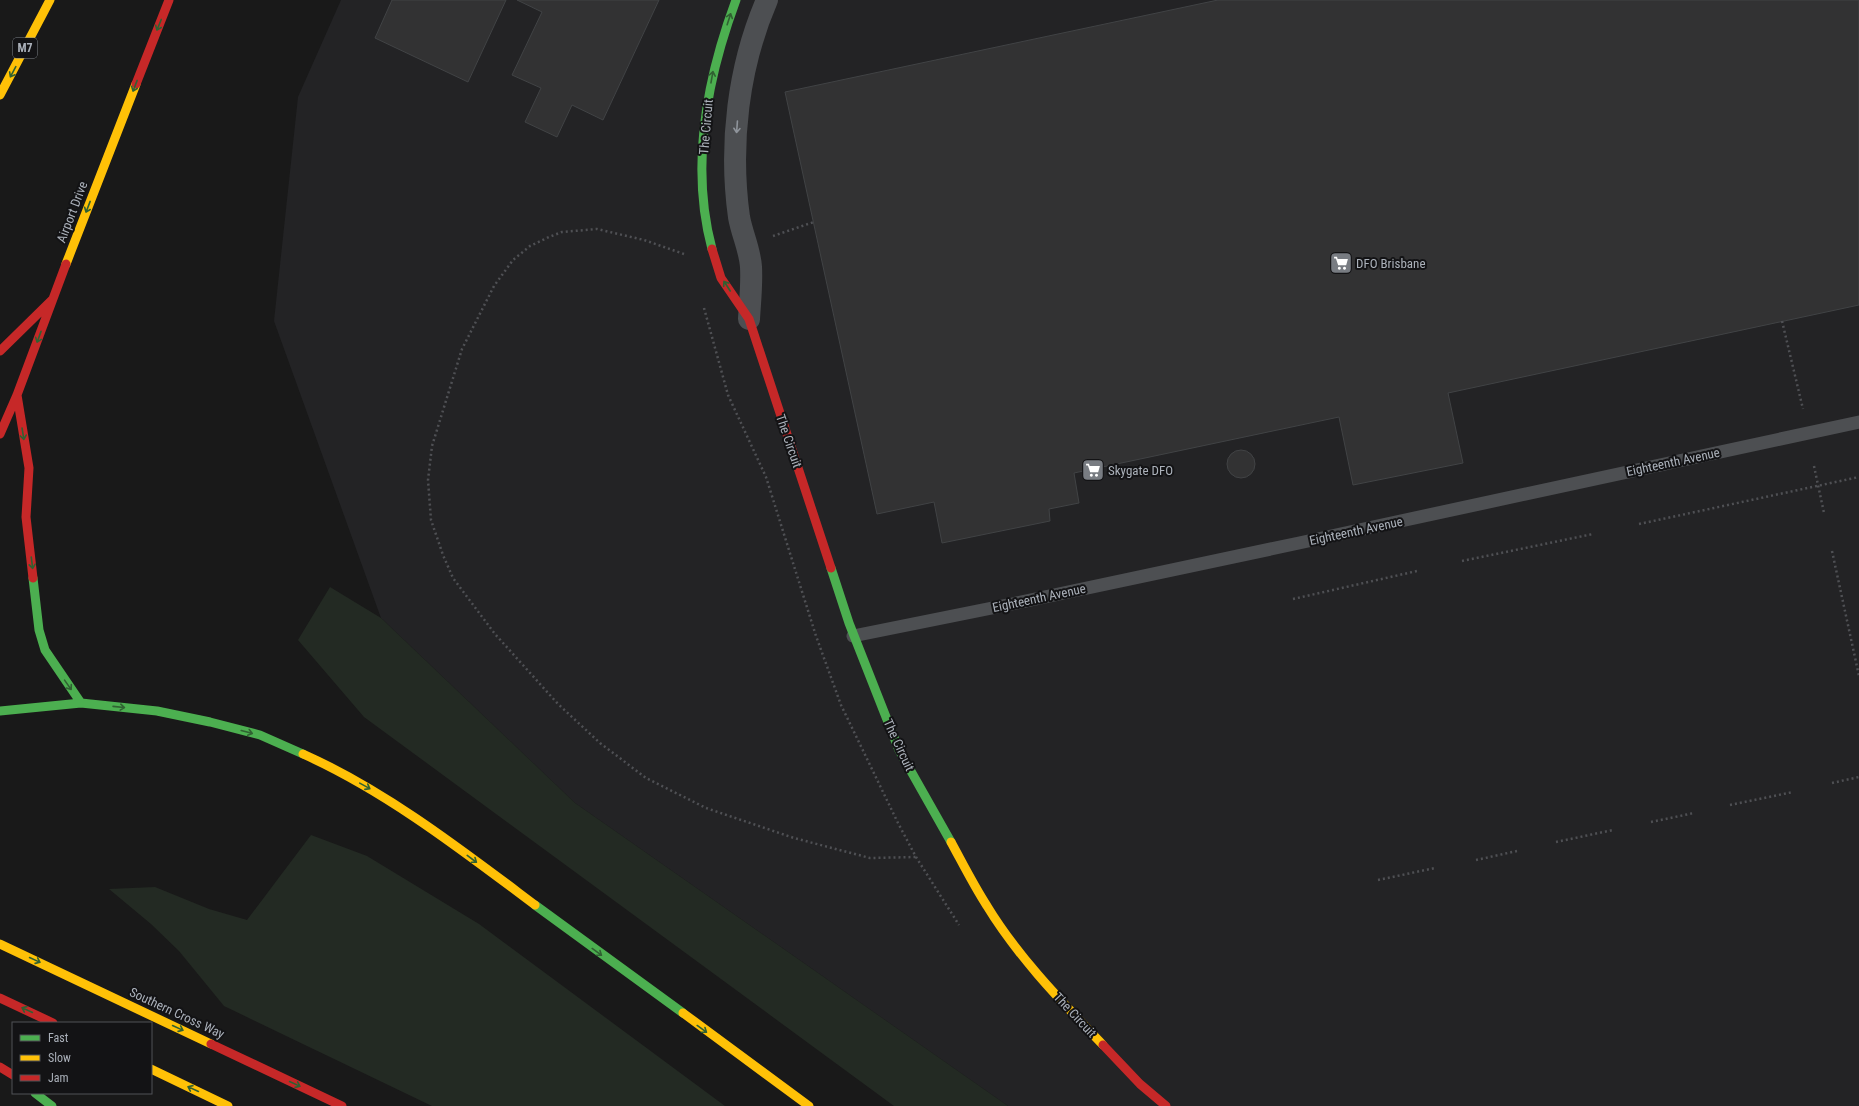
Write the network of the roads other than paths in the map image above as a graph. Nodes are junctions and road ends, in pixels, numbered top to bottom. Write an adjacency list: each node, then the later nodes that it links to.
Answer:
1 (50, 0): 5 (main road, M7, one-way to 5)
2 (169, 0): 6 (main road, Airport Drive, one-way to 6)
3 (736, 0): 7 (main road, The Circuit, one-way to 3)
4 (767, 0): 7 (street, The Circuit, one-way to 7)
5 (0, 95)
6 (52, 300): 8 (main road); 9 (main road, Airport Drive, one-way to 9)
7 (749, 319): 12 (main road, The Circuit)
8 (0, 351)
9 (17, 395): 11 (main road, Airport Drive); 13 (main road, one-way to 13)
10 (1859, 422): 12 (lane, Eighteenth Avenue)
11 (0, 434)
12 (853, 636): 26 (main road, The Circuit)
13 (80, 703): 14 (main road); 25 (main road, one-way to 25)
14 (0, 711)
15 (0, 944): 24 (main road, Southern Cross Way, one-way to 24)
16 (0, 998): 17 (main road, one-way to 16)
17 (51, 1022)
18 (0, 1067): 20 (main road)
19 (152, 1069): 23 (main road, one-way to 19)
20 (12, 1074)
21 (36, 1094): 22 (main road)
22 (52, 1106)
23 (228, 1106)
24 (342, 1106)
25 (809, 1106)
26 (1166, 1106)

